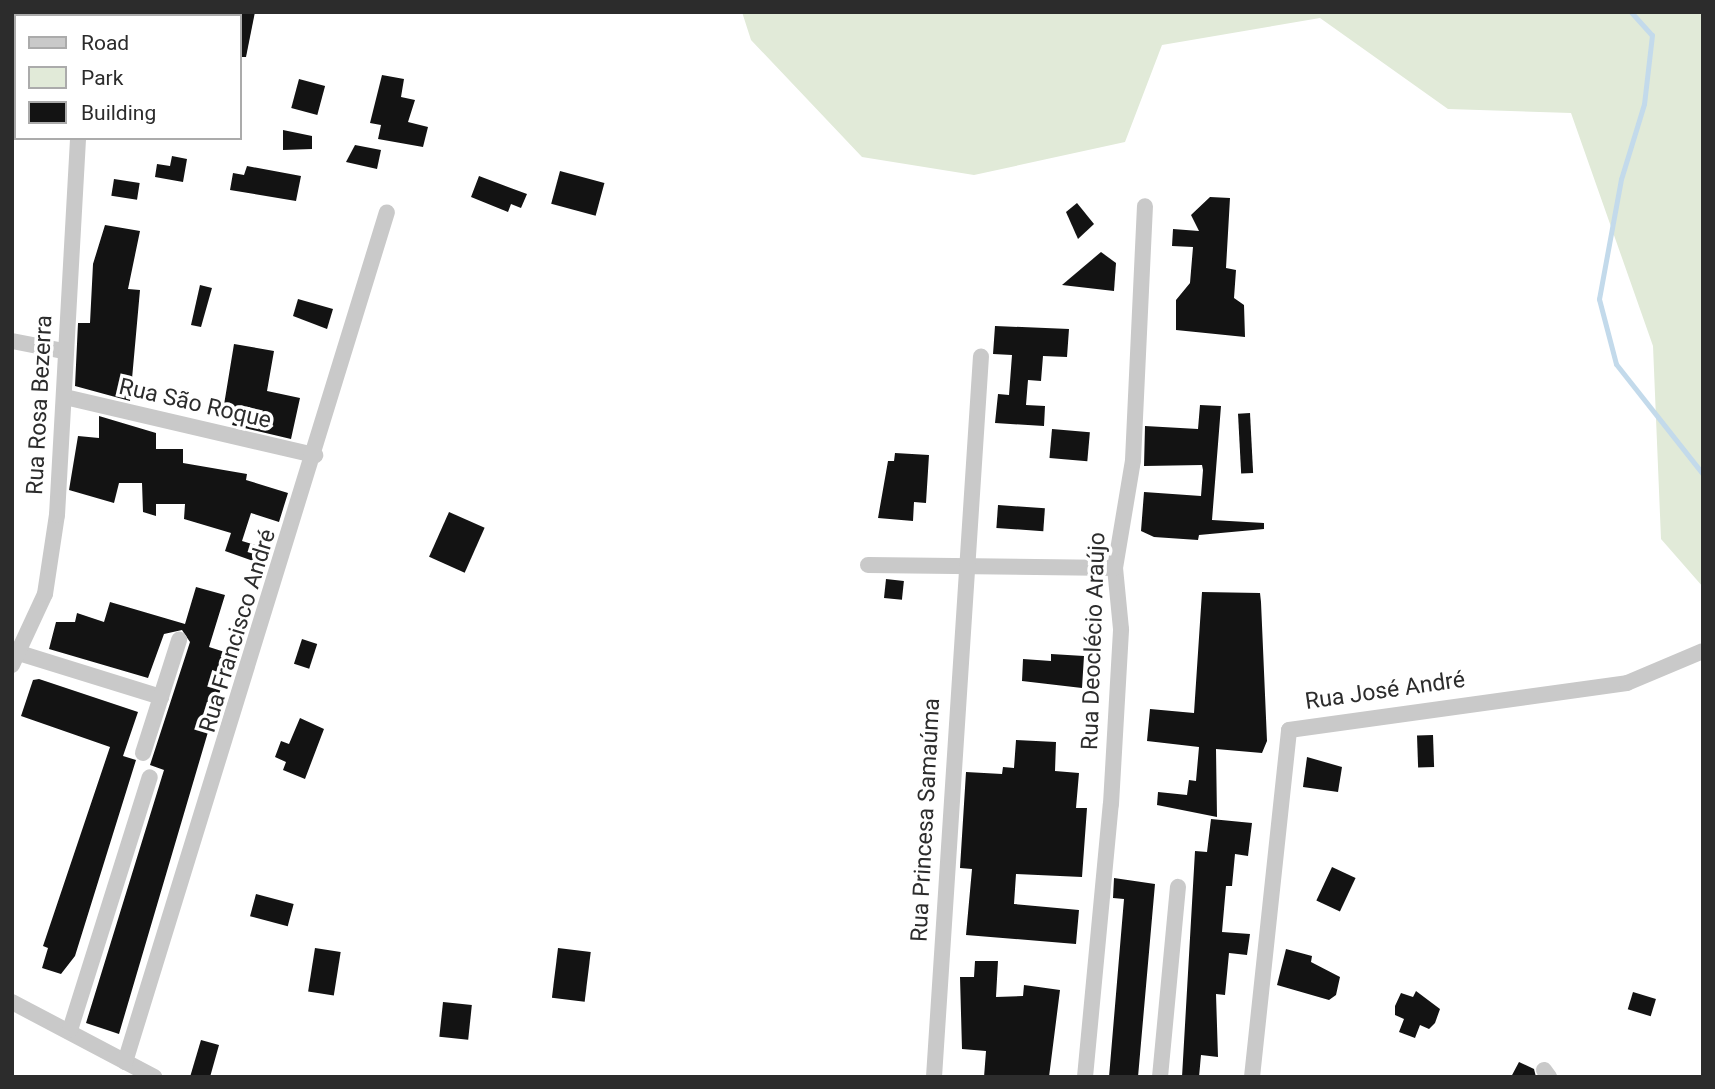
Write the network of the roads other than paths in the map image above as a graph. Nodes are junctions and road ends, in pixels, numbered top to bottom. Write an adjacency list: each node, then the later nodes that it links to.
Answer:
1 (78, 140): 5 (street, Rua Rosa Bezerra)
2 (1145, 206): 11 (street, Rua Deoclécio Araújo)
3 (387, 212): 8 (street, Rua Francisco André)
4 (12, 341): 5 (street)
5 (64, 351): 7 (street, Rua Rosa Bezerra)
6 (981, 357): 10 (street, Rua Princesa Samaúma)
7 (65, 397): 8 (street, Rua São Roque); 14 (street, Rua Rosa Bezerra)
8 (315, 455): 21 (street, Rua Francisco André)
9 (868, 565): 10 (street)
10 (963, 565): 11 (street); 23 (street, Rua Princesa Samaúma)
11 (1115, 568): 24 (street, Rua Deoclécio Araújo)
12 (179, 640): 15 (street)
13 (1703, 651): 26 (street, Rua José André)
14 (16, 659): 15 (street)
15 (161, 697): 16 (street)
16 (143, 753)
17 (150, 777): 20 (street)
18 (1178, 887): 25 (street)
19 (12, 1002): 20 (street)
20 (69, 1030): 21 (street)
21 (125, 1062): 22 (street)
22 (155, 1077)
23 (934, 1077)
24 (1084, 1077)
25 (1160, 1077)
26 (1252, 1077)

